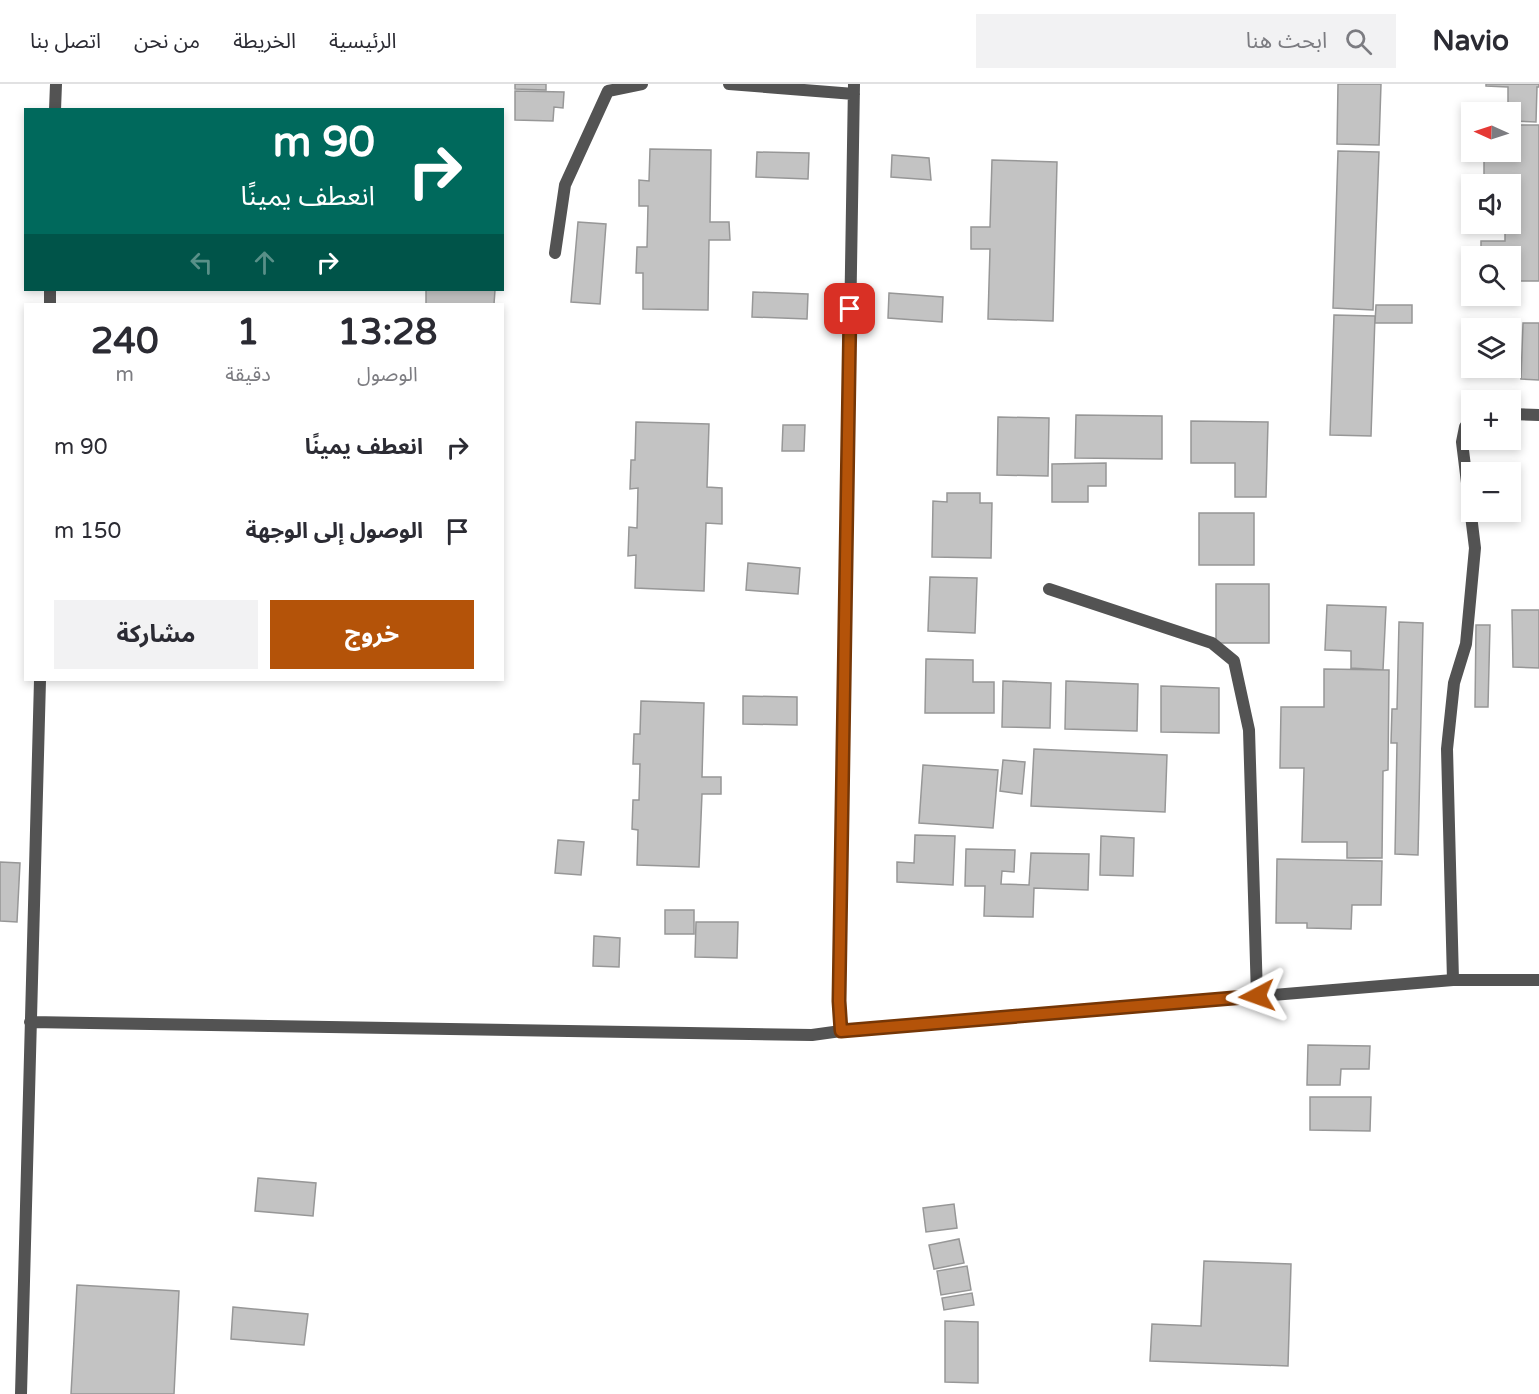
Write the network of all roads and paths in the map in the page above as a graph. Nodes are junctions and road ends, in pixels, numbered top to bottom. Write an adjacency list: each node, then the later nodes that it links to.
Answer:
1 (56, 84): 5 (street)
2 (642, 84): 6 (street)
3 (729, 84): 4 (street)
4 (854, 89): 16 (street)
5 (55, 108)
6 (555, 253)
7 (1521, 414): 8 (street)
8 (1539, 415)
9 (1463, 450): 12 (street)
10 (1049, 590): 14 (street)
11 (40, 681): 15 (street)
12 (1454, 980): 13 (street); 14 (street)
13 (1539, 980)
14 (1257, 996): 16 (street)
15 (30, 1022): 16 (street); 17 (street)
16 (841, 1031)
17 (21, 1394)

